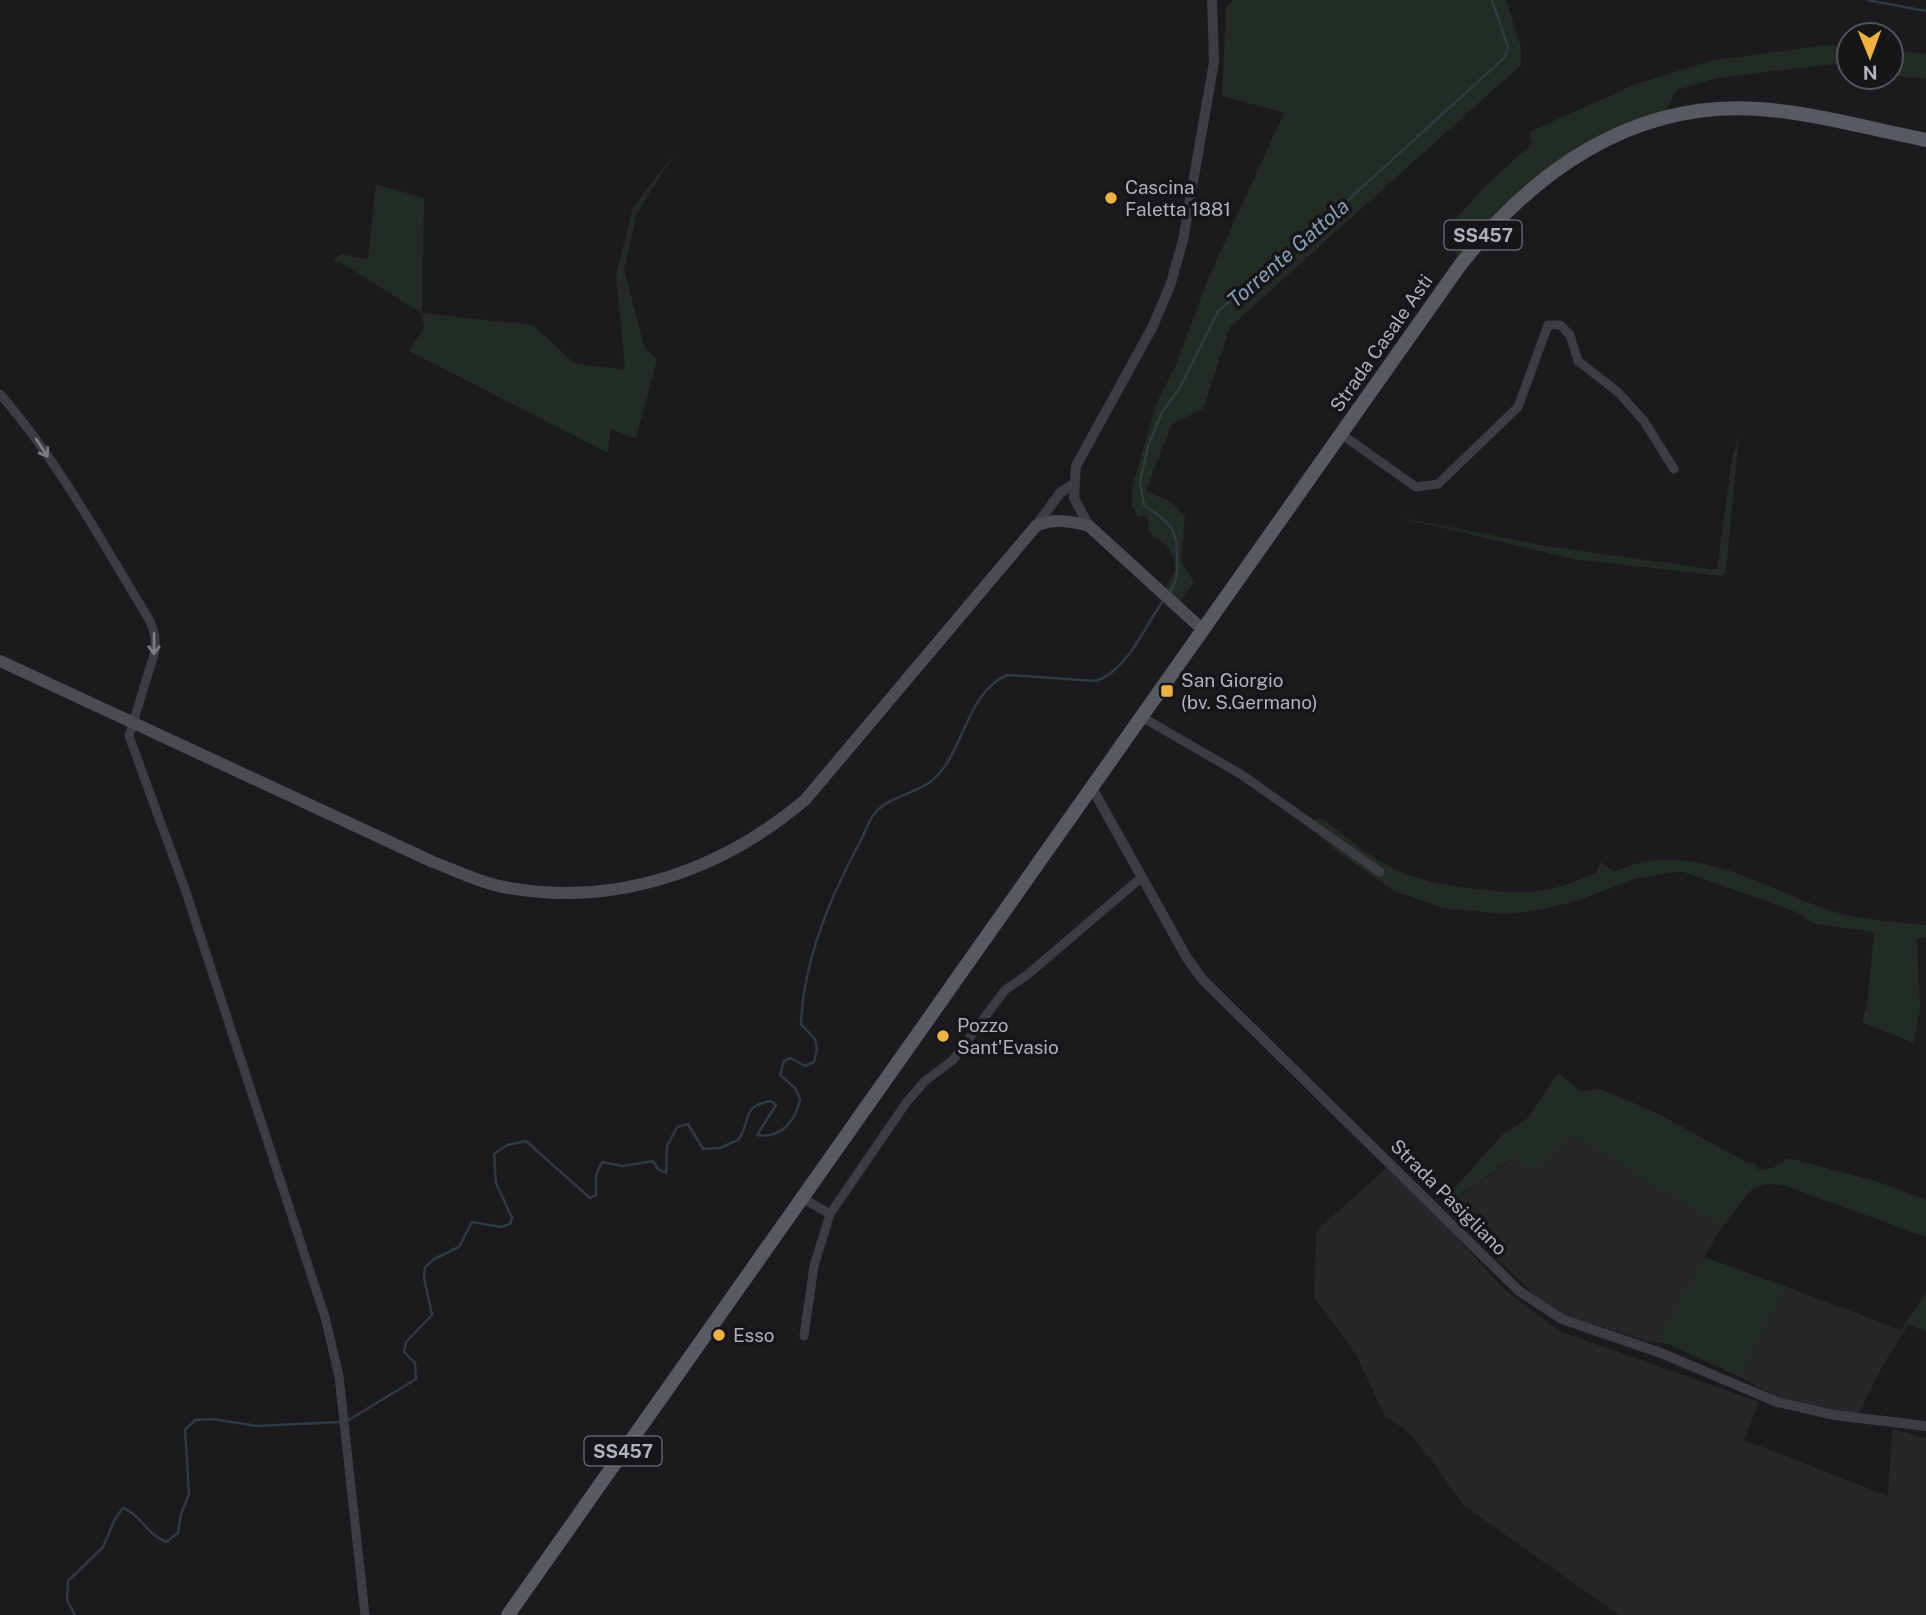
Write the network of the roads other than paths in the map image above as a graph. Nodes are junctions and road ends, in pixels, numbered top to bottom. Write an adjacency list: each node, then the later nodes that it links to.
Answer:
1 (1212, 0): 6 (street)
2 (1926, 140): 4 (main road, Strada Casale Asti / SS457)
3 (0, 394): 12 (street, one-way to 12)
4 (1341, 434): 5 (street); 9 (main road, Strada Casale Asti / SS457)
5 (1674, 469)
6 (1072, 485): 7 (street); 8 (street)
7 (1036, 526): 8 (main road); 12 (main road)
8 (1089, 526): 9 (main road)
9 (1203, 630): 11 (main road, SS457)
10 (0, 661): 12 (main road)
11 (1142, 716): 13 (main road, SS457); 14 (street)
12 (132, 722): 20 (street)
13 (1092, 788): 15 (street, Strada Pasigliano); 16 (main road, SS457)
14 (1380, 872)
15 (1142, 877): 17 (street); 19 (street, Strada Pasigliano)
16 (802, 1198): 17 (street); 21 (main road, SS457)
17 (830, 1214): 18 (street)
18 (804, 1336)
19 (1926, 1426)
20 (365, 1615)
21 (508, 1615)

